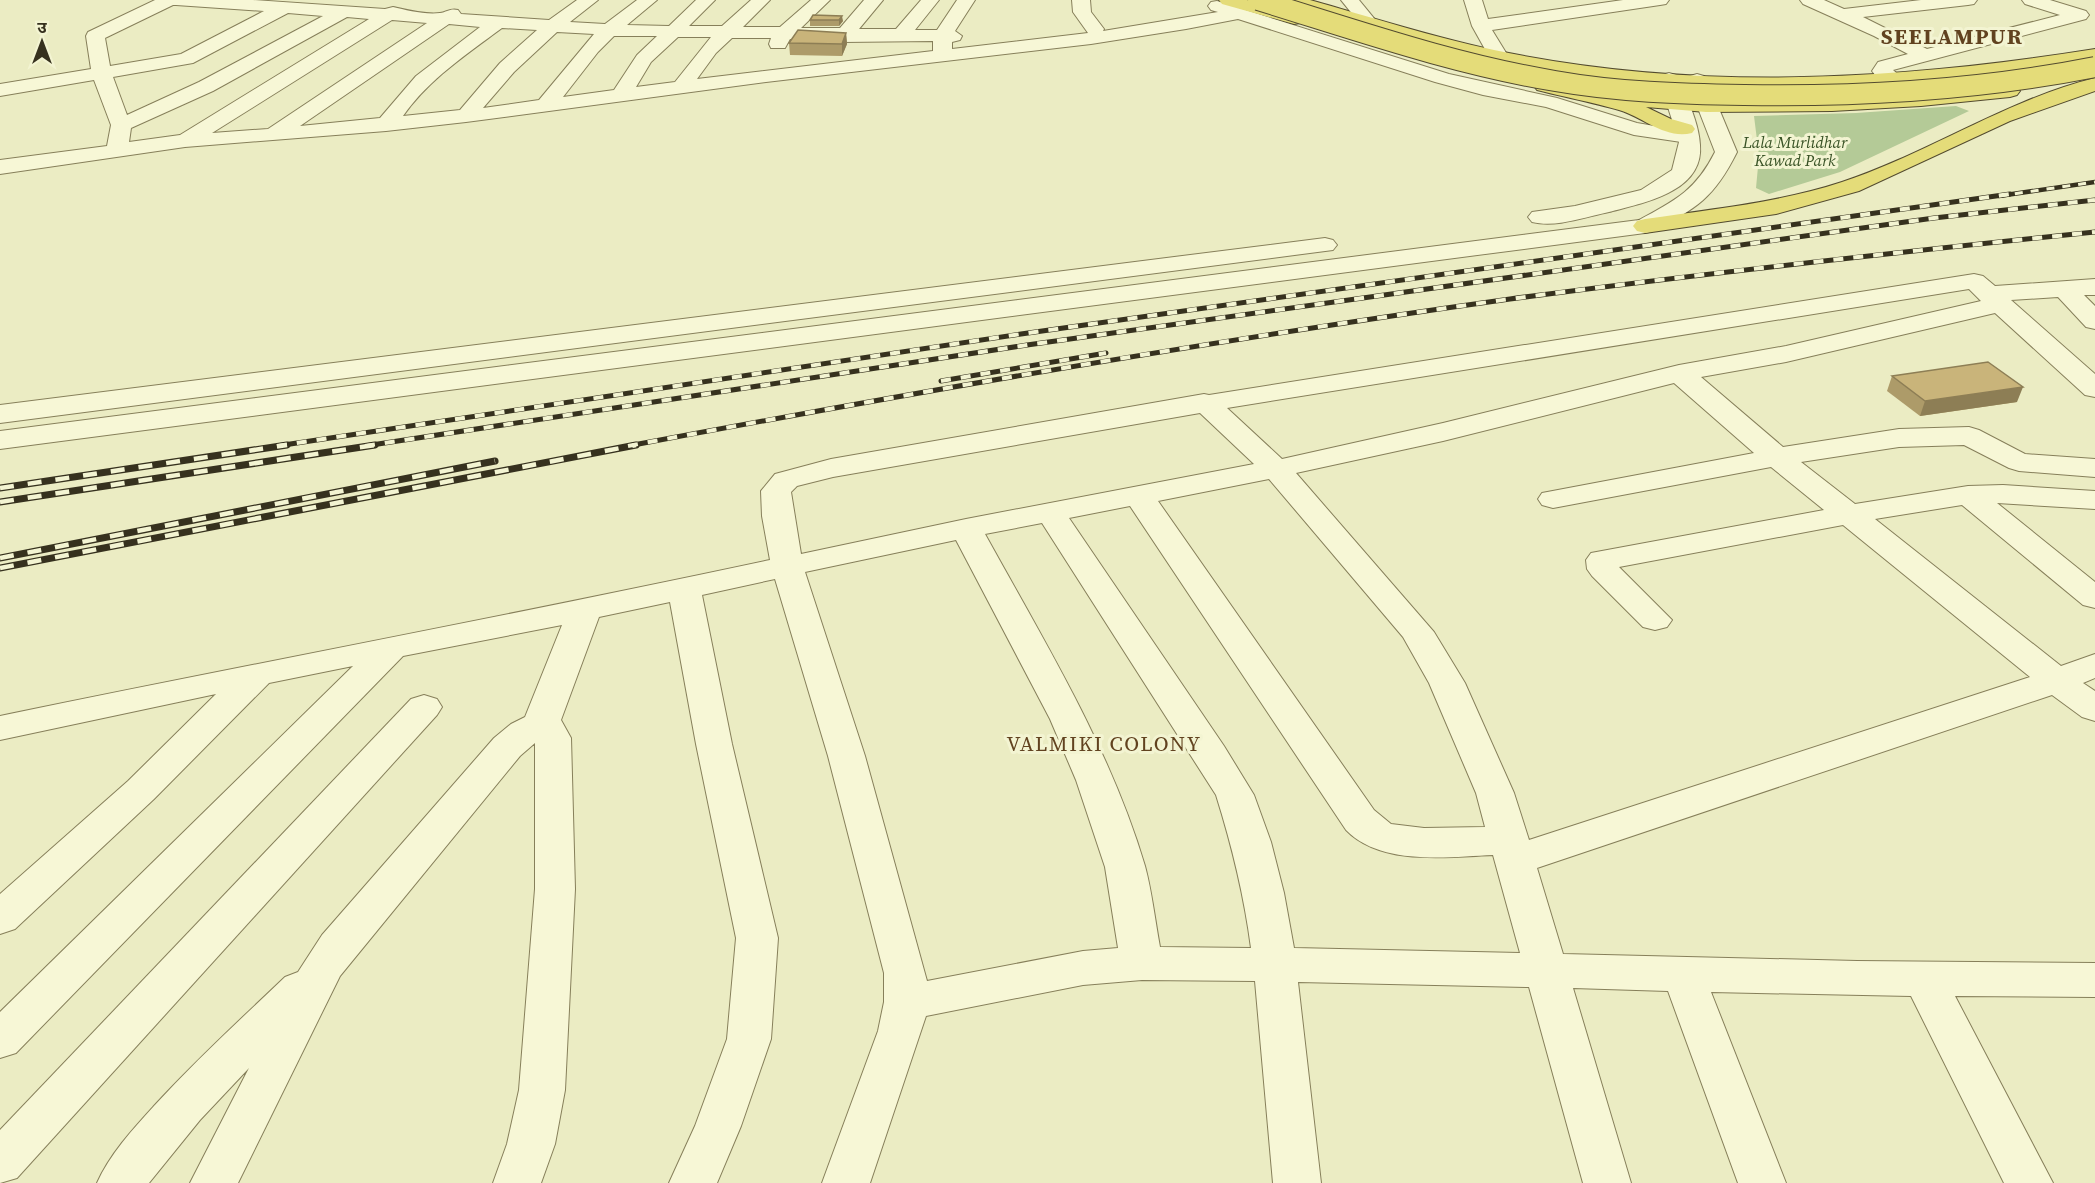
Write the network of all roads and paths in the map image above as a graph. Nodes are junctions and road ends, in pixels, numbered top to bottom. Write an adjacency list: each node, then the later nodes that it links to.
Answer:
1 (169, 0): 48 (street)
2 (176, 0): 23 (street)
3 (412, 0): 29 (street)
4 (475, 0): 31 (street)
5 (589, 0): 34 (street)
6 (648, 0): 37 (street)
7 (706, 0): 38 (street)
8 (761, 0): 39 (street)
9 (821, 0): 40 (street)
10 (874, 0): 41 (street)
11 (930, 0): 42 (street)
12 (966, 0): 43 (street)
13 (1081, 0): 36 (street)
14 (1198, 0): 25 (street)
15 (1258, 0): 47 (highway, bridge)
16 (1290, 0): 32 (highway)
17 (1350, 0): 32 (street)
18 (1473, 0): 35 (street)
19 (1660, 0): 35 (street)
20 (1809, 0): 27 (street)
21 (1968, 0): 27 (street)
22 (2031, 0): 28 (street)
23 (223, 1): 24 (street)
24 (291, 4): 26 (street); 48 (street)
25 (1233, 6): 30 (street); 56 (highway); 67 (street)
26 (343, 8): 29 (street); 66 (street)
27 (1842, 14): 46 (street)
28 (2087, 14): 46 (street)
29 (388, 15): 31 (street); 69 (street)
30 (1183, 16): 36 (street); 43 (street)
31 (445, 19): 33 (street); 68 (street)
32 (1368, 22): 45 (highway)
33 (497, 23): 34 (street); 65 (street)
34 (553, 26): 37 (street); 64 (street)
35 (1481, 26): 45 (street)
36 (1095, 28): 43 (street)
37 (609, 30): 38 (street); 62 (street)
38 (672, 32): 39 (street); 59 (street)
39 (723, 34): 40 (street); 55 (street)
40 (782, 35): 41 (street); 49 (street)
41 (843, 36): 42 (street)
42 (900, 36): 43 (street)
43 (943, 46): 49 (street)
44 (2095, 55): 53 (highway)
45 (1498, 56): 51 (highway)
46 (1925, 56): 53 (street)
47 (2095, 67)
48 (102, 75): 57 (street); 58 (street)
49 (766, 76): 55 (street)
50 (2095, 78): 63 (highway)
51 (1670, 79): 52 (highway); 61 (street)
52 (1697, 80): 53 (highway); 63 (street)
53 (1893, 80)
54 (2095, 84): 74 (highway)
55 (681, 88): 59 (street)
56 (1554, 88): 61 (highway); 67 (highway)
57 (0, 90)
58 (110, 94): 60 (street); 66 (street)
59 (621, 95): 62 (street)
60 (89, 97)
61 (1679, 103): 63 (highway); 67 (street)
62 (546, 105): 64 (street)
63 (1708, 106): 73 (street)
64 (466, 116): 65 (street)
65 (386, 124): 68 (street)
66 (121, 125): 70 (street)
67 (1686, 133): 72 (street)
68 (272, 135): 69 (street)
69 (185, 141): 70 (street)
70 (117, 149): 71 (street)
71 (0, 167)
72 (1648, 195): 73 (street); 84 (street)
73 (1684, 205): 74 (street)
74 (1645, 226): 85 (street)
75 (2095, 287): 76 (street)
76 (2064, 289): 77 (street); 79 (street)
77 (1994, 299): 78 (street); 80 (street); 82 (street)
78 (1756, 314): 80 (street); 83 (street)
79 (2095, 321)
80 (1805, 349): 81 (street)
81 (1679, 373): 86 (street); 88 (street)
82 (2095, 389)
83 (1204, 402): 88 (street); 96 (street)
84 (0, 414)
85 (0, 440)
86 (1778, 458): 87 (street); 91 (street); 94 (street)
87 (2095, 468)
88 (1276, 469): 90 (street); 109 (street)
89 (1968, 495): 92 (street); 94 (street); 98 (street)
90 (1139, 496): 93 (street); 109 (street)
91 (1553, 499)
92 (2095, 500)
93 (1050, 512): 95 (street); 112 (street)
94 (1847, 514): 100 (street); 104 (street)
95 (966, 528): 96 (street); 111 (street)
96 (788, 567): 97 (street); 118 (street)
97 (684, 589): 99 (street); 124 (street)
98 (2095, 597)
99 (585, 610): 101 (street); 107 (street)
100 (1655, 620)
101 (392, 647): 103 (street); 119 (street)
102 (2095, 665): 104 (street)
103 (257, 674): 108 (street); 110 (street)
104 (2057, 681): 106 (street); 109 (street)
105 (424, 707): 120 (street)
106 (2095, 709)
107 (540, 726): 113 (street); 123 (street)
108 (5, 731)
109 (1513, 850): 114 (street)
110 (0, 918)
111 (1142, 963): 112 (street); 118 (street)
112 (1275, 964): 114 (street); 126 (street)
113 (323, 966): 121 (street); 122 (street)
114 (1545, 970): 115 (street); 127 (street)
115 (1683, 974): 116 (street); 128 (street)
116 (1925, 981): 117 (street); 129 (street)
117 (2095, 981)
118 (906, 1003): 125 (street)
119 (0, 1040)
120 (0, 1163)
121 (122, 1183)
122 (214, 1183)
123 (517, 1183)
124 (693, 1183)
125 (846, 1183)
126 (1298, 1183)
127 (1607, 1183)
128 (1762, 1183)
129 (2029, 1183)

